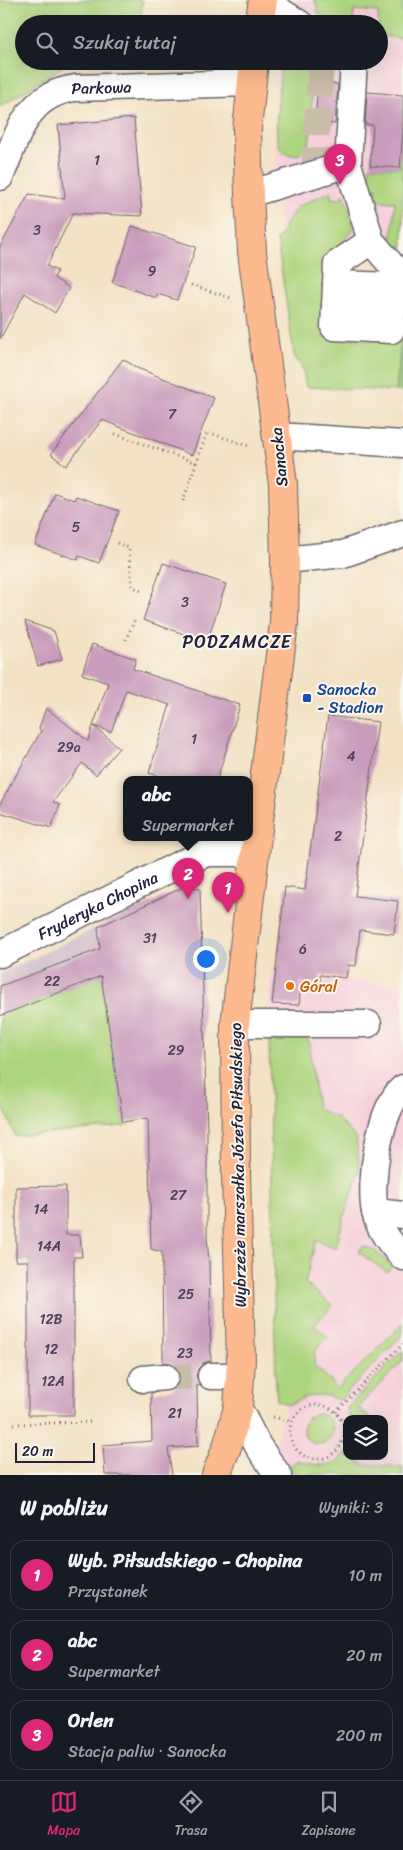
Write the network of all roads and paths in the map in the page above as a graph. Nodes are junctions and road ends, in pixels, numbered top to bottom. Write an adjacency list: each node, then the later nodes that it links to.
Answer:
1 (263, 0): 2 (main road); 3 (street)
2 (260, 15)
3 (286, 15)
4 (353, 70): 6 (street)
5 (252, 72): 7 (street, Parkowa); 8 (main road, Sanocka)
6 (348, 164): 8 (street); 9 (street)
7 (0, 176)
8 (249, 194): 15 (main road, Sanocka)
9 (371, 241): 11 (street); 12 (street)
10 (191, 285): 13 (path)
11 (335, 295): 12 (street); 12 (street)
12 (392, 298)
13 (239, 301)
14 (115, 434): 17 (path)
15 (268, 443): 16 (street); 17 (path); 21 (main road, Sanocka)
16 (403, 444)
17 (196, 463): 18 (path)
18 (183, 501)
19 (403, 533): 21 (street)
20 (116, 543): 22 (path)
21 (285, 560): 25 (main road, Sanocka)
22 (143, 592)
23 (134, 621): 24 (path)
24 (126, 640)
25 (254, 853): 26 (street, Fryderyka Chopina); 27 (main road, Wybrzeże marszałka Józefa Piłsudskiego)
26 (0, 954)
27 (235, 1024): 28 (street); 35 (main road, Wybrzeże marszałka Józefa Piłsudskiego)
28 (368, 1024)
29 (403, 1088): 30 (street)
30 (375, 1212): 31 (street); 32 (street)
31 (403, 1215)
32 (403, 1257)
33 (403, 1344): 37 (path)
34 (211, 1376): 35 (street)
35 (240, 1376): 36 (main road, Wybrzeże marszałka Józefa Piłsudskiego)
36 (238, 1407): 42 (main road, Wybrzeże marszałka Józefa Piłsudskiego); 43 (street)
37 (336, 1412): 40 (path); 40 (path)
38 (273, 1417): 40 (path)
39 (92, 1422): 41 (path)
40 (292, 1422)
41 (14, 1424)
42 (216, 1475)
43 (278, 1475)

